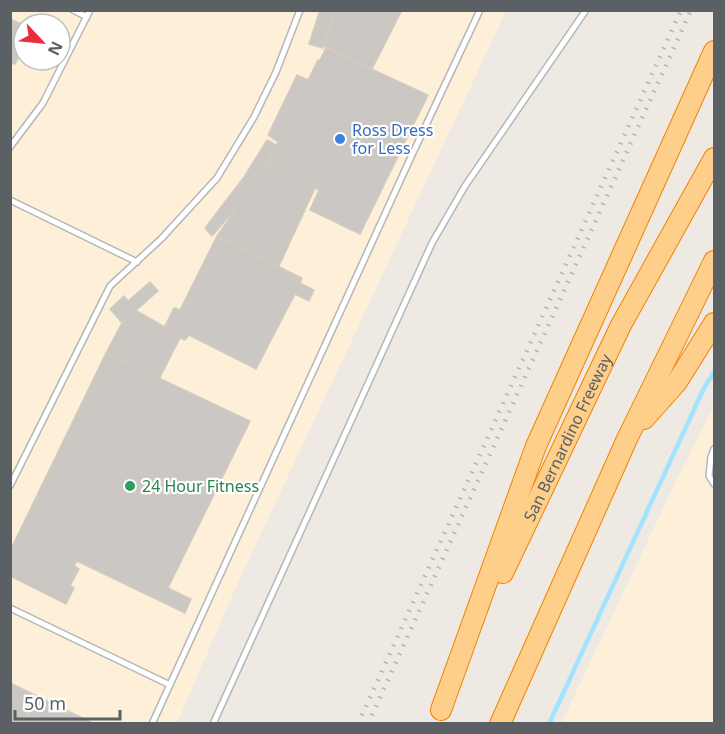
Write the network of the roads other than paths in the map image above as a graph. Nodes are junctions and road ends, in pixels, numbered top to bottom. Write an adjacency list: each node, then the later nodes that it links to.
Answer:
1 (73, 10): 6 (lane)
2 (90, 10): 6 (lane)
3 (300, 10): 12 (lane)
4 (480, 10): 19 (lane)
5 (586, 10): 22 (lane)
6 (87, 17): 8 (lane)
7 (714, 51): 20 (highway)
8 (10, 147)
9 (714, 158): 20 (highway, San Bernardino Freeway)
10 (10, 200): 12 (lane)
11 (714, 261): 14 (highway)
12 (137, 262): 17 (lane)
13 (714, 323): 14 (highway)
14 (627, 439): 23 (highway)
15 (714, 449): 16 (lane)
16 (714, 484)
17 (10, 486)
18 (10, 608): 19 (lane)
19 (170, 685): 21 (lane)
20 (438, 717)
21 (152, 723)
22 (213, 723)
23 (500, 723)

